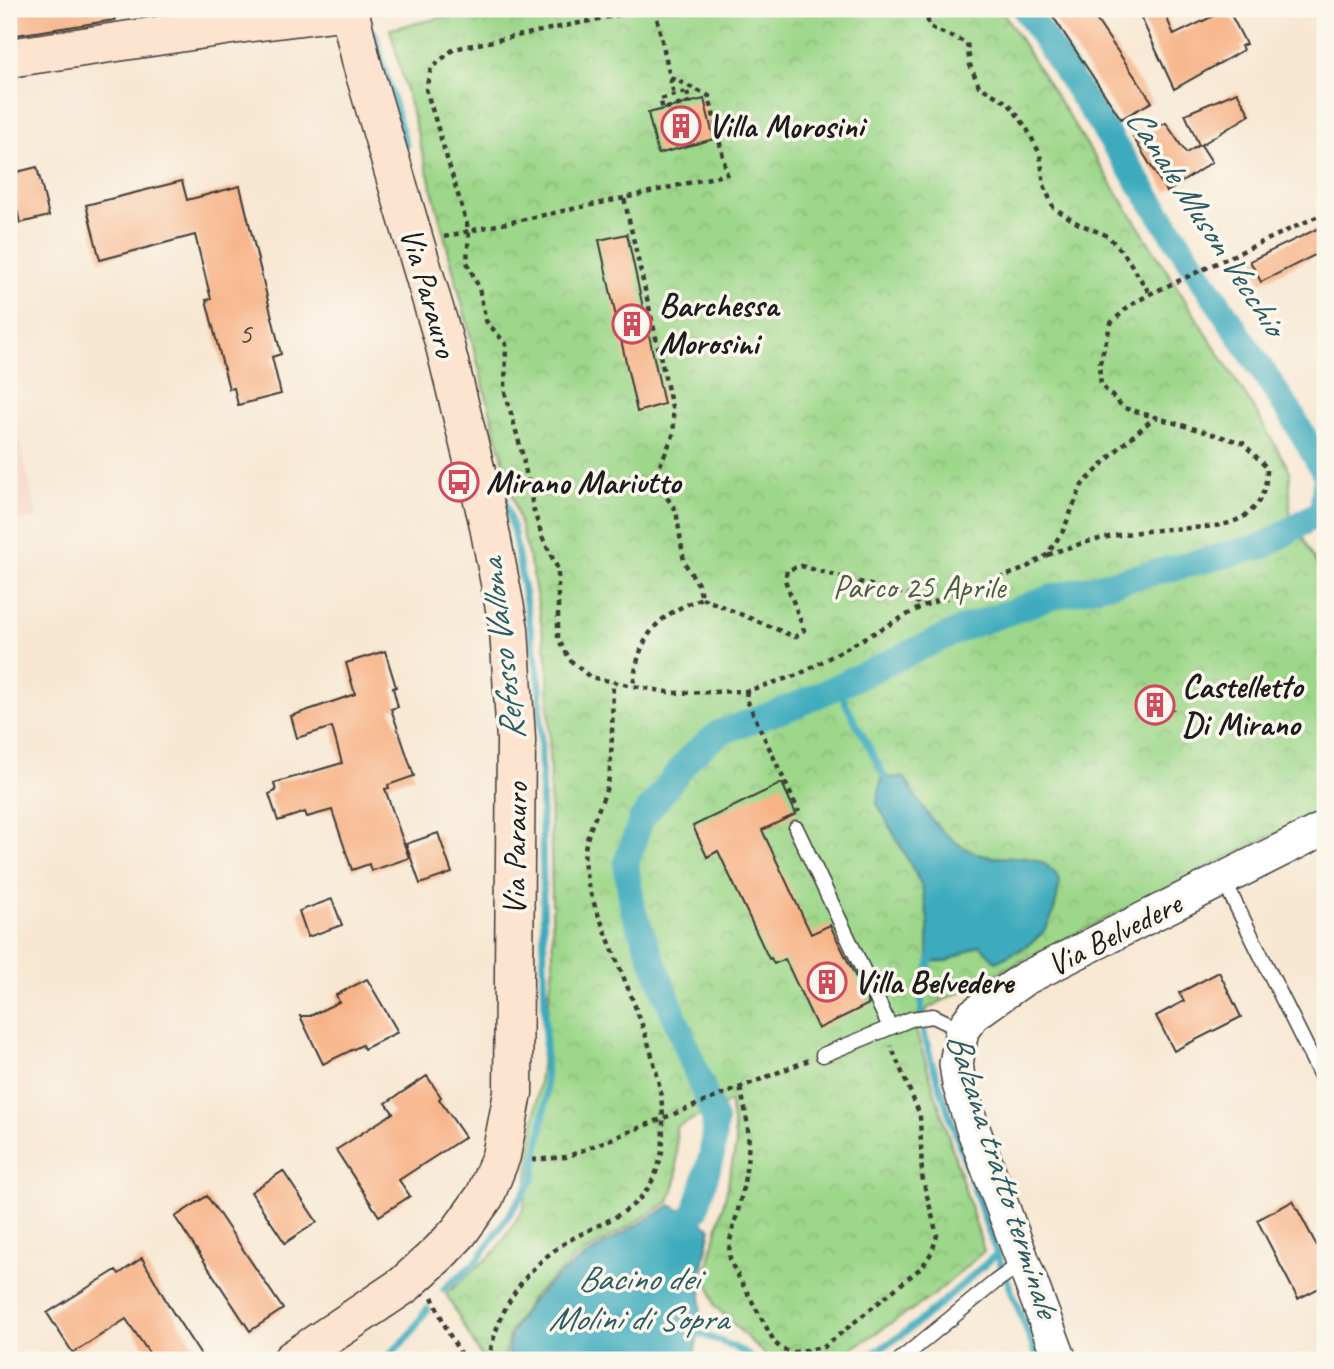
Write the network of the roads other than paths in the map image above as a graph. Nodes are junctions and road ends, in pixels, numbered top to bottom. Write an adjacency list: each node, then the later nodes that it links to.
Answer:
1 (349, 10): 2 (main road); 11 (main road, Via Parauro)
2 (9, 58)
3 (796, 828): 7 (lane)
4 (1325, 828): 5 (street, Via Belvedere)
5 (1223, 879): 6 (street, Via Belvedere); 9 (lane)
6 (948, 1023): 7 (lane); 10 (street)
7 (887, 1028): 8 (lane)
8 (822, 1055)
9 (1325, 1084)
10 (1013, 1269): 12 (lane); 13 (street)
11 (292, 1360)
12 (900, 1360)
13 (1060, 1360)

